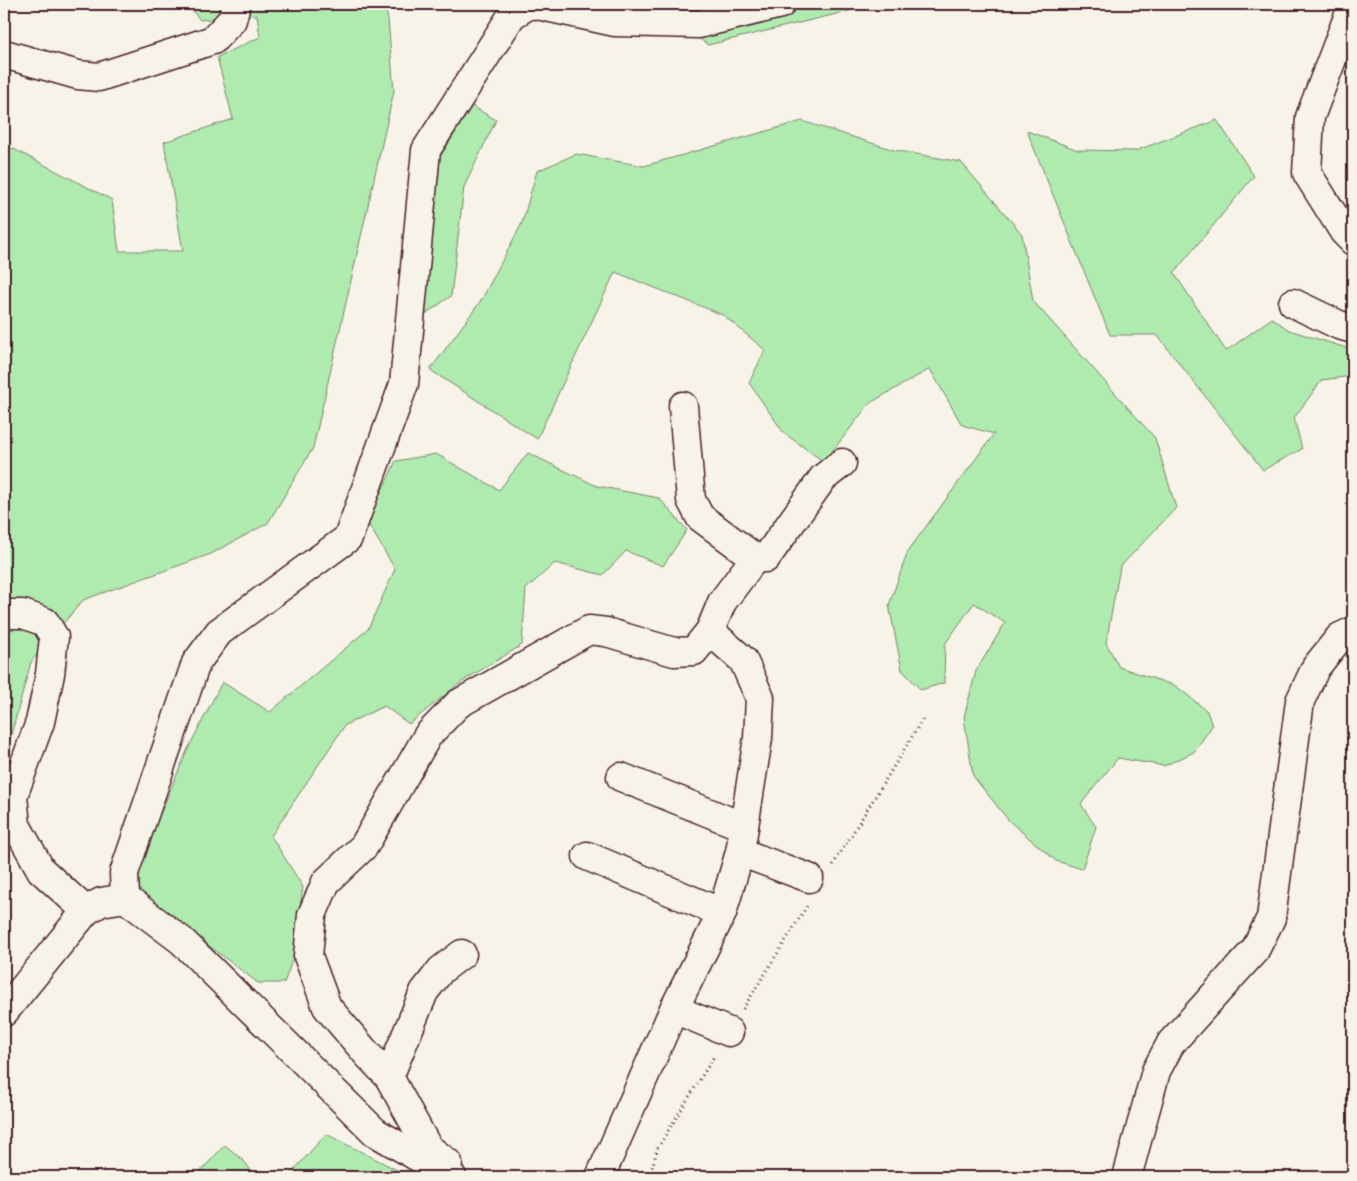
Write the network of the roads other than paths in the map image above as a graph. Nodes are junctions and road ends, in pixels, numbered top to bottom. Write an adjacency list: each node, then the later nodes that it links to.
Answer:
1 (236, 4): 5 (street)
2 (532, 4): 3 (street); 19 (street)
3 (781, 4)
4 (1353, 4): 6 (street)
5 (4, 54)
6 (1353, 241)
7 (1293, 303): 8 (street)
8 (1353, 329)
9 (684, 406): 11 (street)
10 (842, 463): 11 (street)
11 (755, 558): 14 (street)
12 (4, 614): 20 (street)
13 (1353, 630): 30 (street)
14 (710, 631): 16 (street); 26 (street)
15 (621, 777): 16 (street)
16 (742, 839): 18 (street); 21 (street)
17 (587, 856): 21 (street)
18 (819, 875)
19 (125, 898): 20 (street); 27 (street)
20 (86, 911): 24 (street)
21 (722, 913): 23 (street)
22 (462, 954): 26 (street)
23 (674, 1010): 25 (street); 29 (street)
24 (4, 1012)
25 (729, 1032)
26 (389, 1077): 28 (street)
27 (452, 1177)
28 (461, 1177)
29 (600, 1177)
30 (1127, 1177)

